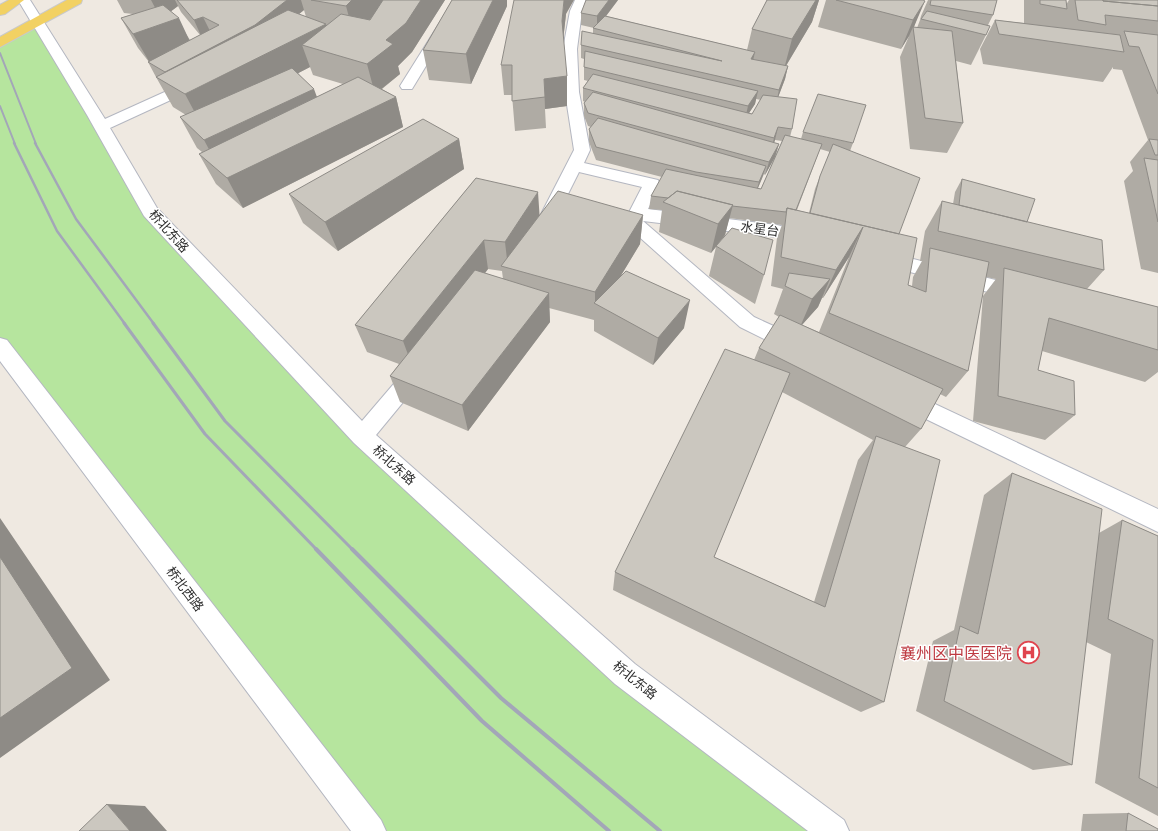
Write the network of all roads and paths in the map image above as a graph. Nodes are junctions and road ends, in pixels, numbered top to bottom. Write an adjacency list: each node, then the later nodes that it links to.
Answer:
1 (18, 0): 6 (main road)
2 (24, 0): 7 (street, 桥北东路)
3 (76, 0): 7 (main road)
4 (460, 0): 10 (street)
5 (581, 0): 12 (street)
6 (0, 11)
7 (37, 22): 8 (main road); 11 (street, 桥北东路)
8 (0, 43)
9 (207, 78): 11 (street)
10 (407, 86)
11 (101, 126): 22 (street, 桥北东路)
12 (574, 166): 13 (street); 14 (street)
13 (638, 213): 15 (street, 水星台); 19 (street)
14 (540, 230)
15 (823, 243)
16 (862, 253): 17 (street)
17 (1039, 298)
18 (0, 346): 24 (street, 桥北西路)
19 (811, 353)
20 (428, 356): 22 (street)
21 (883, 388): 23 (street)
22 (362, 436): 25 (street, 桥北东路)
23 (1158, 521)
24 (370, 831)
25 (833, 831)

